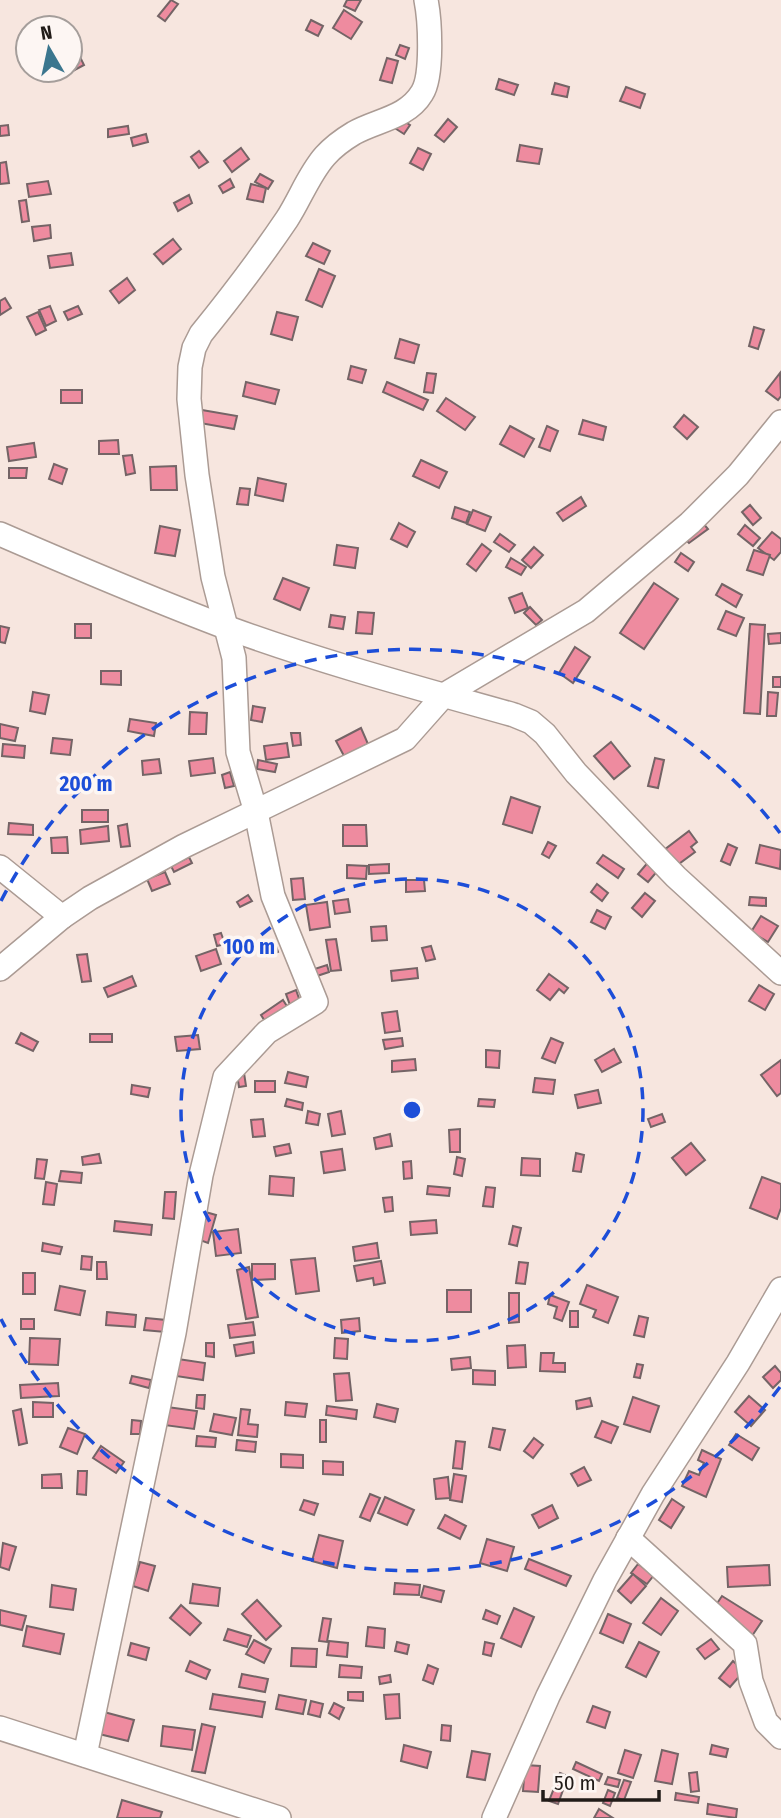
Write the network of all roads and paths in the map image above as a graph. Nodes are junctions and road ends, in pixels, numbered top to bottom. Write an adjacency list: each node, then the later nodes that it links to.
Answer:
1 (426, 0): 4 (street)
2 (781, 422): 5 (street)
3 (0, 534): 4 (street)
4 (226, 627): 5 (street); 6 (street)
5 (444, 695): 6 (street); 10 (street)
6 (256, 812): 8 (street); 15 (street)
7 (0, 867): 8 (street)
8 (62, 917): 9 (street)
9 (0, 969)
10 (781, 973)
11 (781, 1290): 12 (street)
12 (628, 1538): 14 (street); 17 (street)
13 (0, 1728): 15 (street)
14 (781, 1737)
15 (85, 1755): 16 (street)
16 (279, 1818)
17 (494, 1818)

